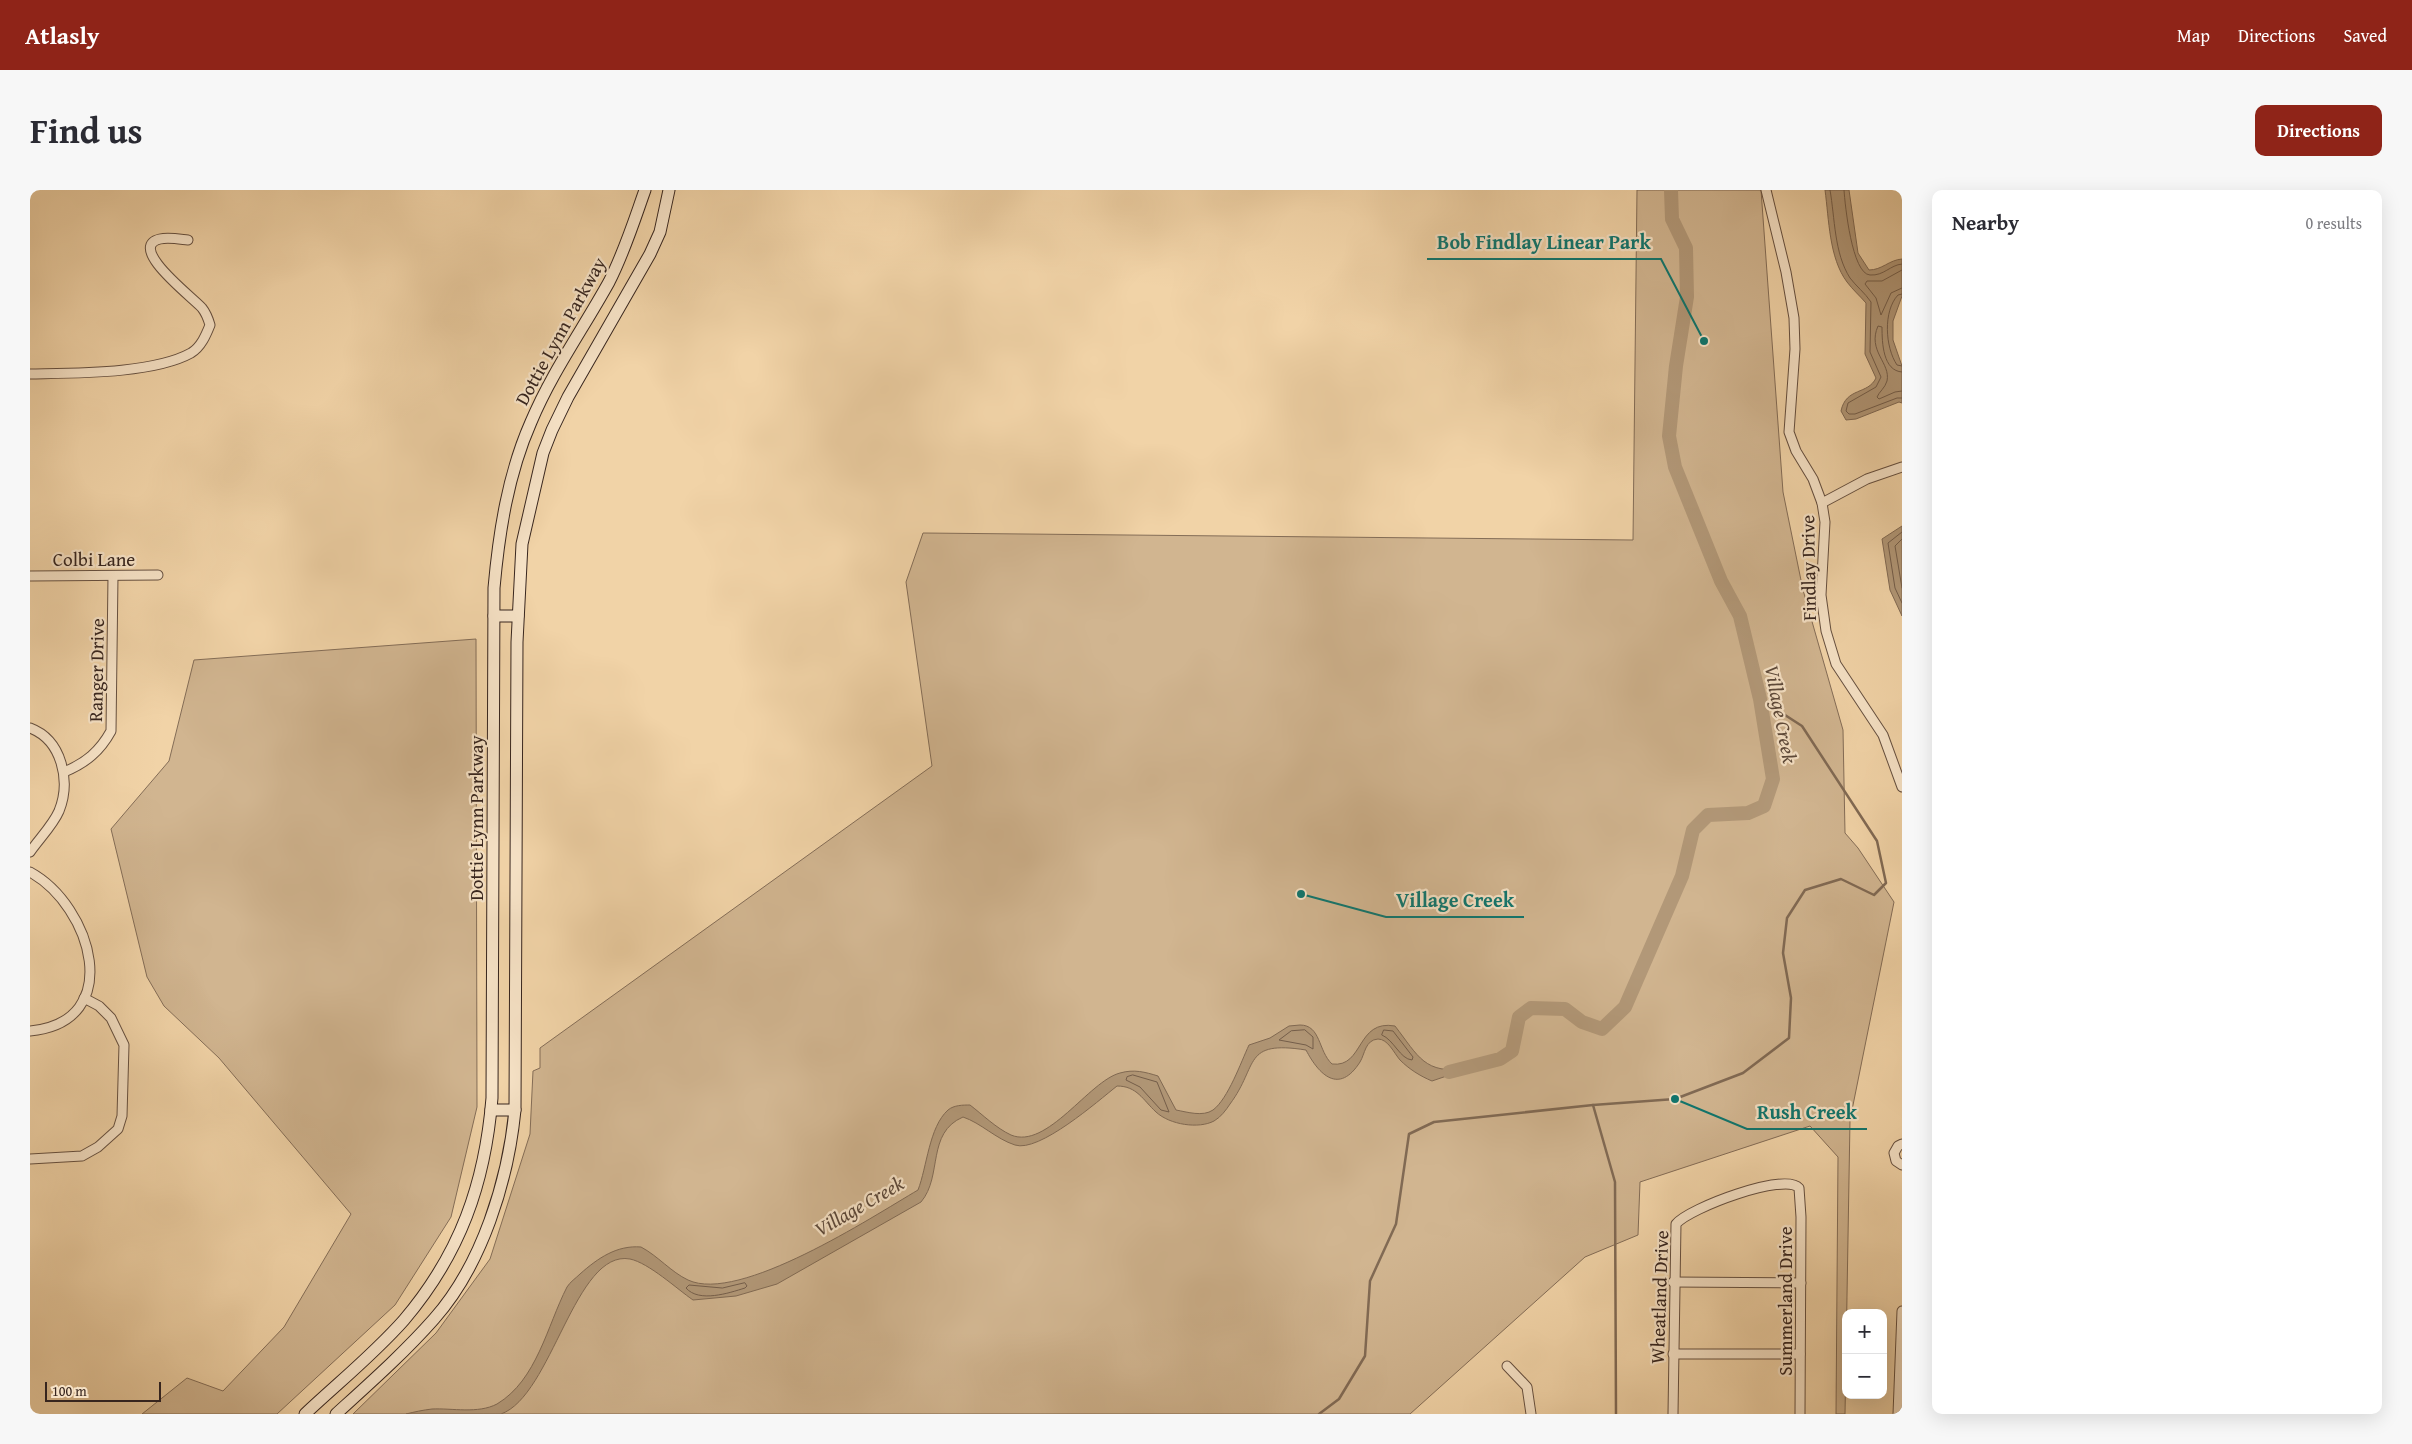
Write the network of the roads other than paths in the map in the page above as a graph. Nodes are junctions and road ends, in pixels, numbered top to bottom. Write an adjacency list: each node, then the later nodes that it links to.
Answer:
1 (645, 190): 11 (main road, Dottie Lynn Parkway)
2 (670, 190): 12 (main road, Dottie Lynn Parkway)
3 (1766, 190): 7 (street, Findlay Drive)
4 (188, 240): 5 (street)
5 (30, 374)
6 (1902, 467): 7 (street)
7 (1822, 503): 15 (street, Findlay Drive)
8 (158, 575): 10 (street, Colbi Lane)
9 (30, 576): 10 (street, Colbi Lane)
10 (114, 576): 14 (street, Ranger Drive)
11 (494, 616): 12 (main road); 20 (main road, Dottie Lynn Parkway)
12 (518, 616): 21 (main road, Dottie Lynn Parkway)
13 (30, 728): 14 (street)
14 (64, 772): 16 (street)
15 (1902, 787)
16 (30, 852)
17 (30, 872): 18 (street)
18 (84, 998): 19 (street); 23 (street)
19 (30, 1031)
20 (491, 1110): 21 (main road); 32 (main road, Dottie Lynn Parkway)
21 (514, 1110): 33 (main road, Dottie Lynn Parkway)
22 (1902, 1144): 24 (street)
23 (30, 1159)
24 (1902, 1164)
25 (1799, 1188): 26 (street, Wheatland Drive); 27 (street, Summerland Drive)
26 (1674, 1282): 27 (street); 29 (street, Wheatland Drive)
27 (1800, 1283): 30 (street, Summerland Drive)
28 (1902, 1311): 37 (street)
29 (1673, 1354): 30 (street); 35 (street, Wheatland Drive)
30 (1800, 1354): 36 (street, Summerland Drive)
31 (1507, 1366): 34 (street)
32 (305, 1414)
33 (336, 1414)
34 (1531, 1414)
35 (1673, 1414)
36 (1800, 1414)
37 (1898, 1414)

